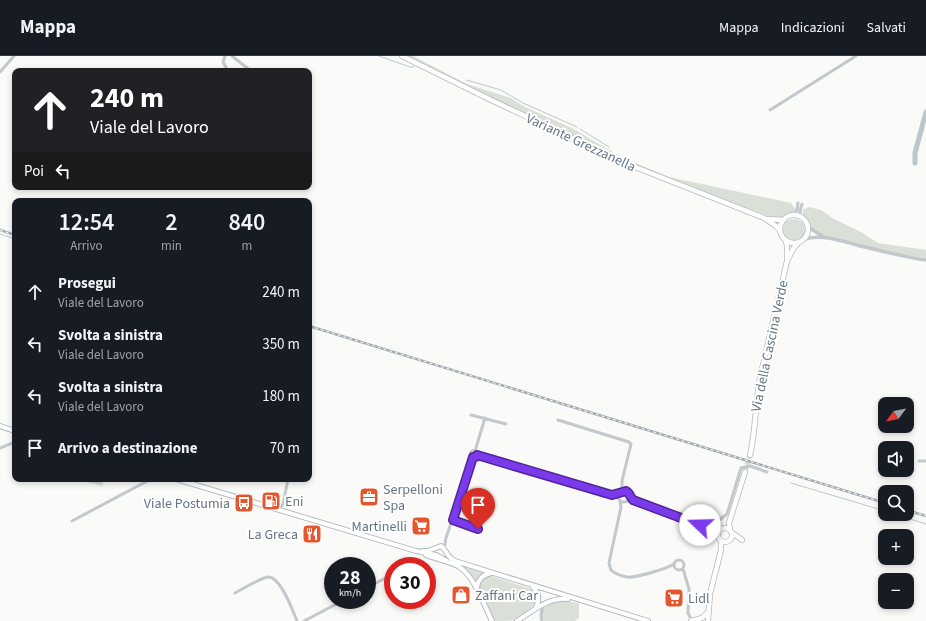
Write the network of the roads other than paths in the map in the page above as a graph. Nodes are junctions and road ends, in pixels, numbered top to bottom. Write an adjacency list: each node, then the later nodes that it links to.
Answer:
1 (14, 56): 8 (street)
2 (225, 56): 6 (street)
3 (232, 56): 7 (street)
4 (402, 56): 14 (main road, Variante Grezzanella)
5 (856, 56): 9 (street)
6 (226, 68)
7 (246, 68)
8 (0, 72)
9 (770, 110)
10 (798, 203): 12 (street)
11 (802, 204): 13 (street)
12 (793, 215): 13 (main road); 15 (main road)
13 (801, 217): 16 (main road)
14 (764, 218): 15 (main road, Variante Grezzanella); 17 (main road, Variante Grezzanella)
15 (784, 220): 17 (main road)
16 (808, 227): 18 (main road); 19 (street)
17 (780, 231): 20 (main road, Variante Grezzanella)
18 (805, 239): 19 (street); 21 (main road)
19 (829, 239): 22 (street)
20 (786, 241): 21 (main road); 23 (main road)
21 (798, 243): 23 (main road)
22 (926, 260)
23 (787, 261): 34 (main road, Via della Cascina Verde)
24 (471, 415): 25 (street)
25 (485, 418): 27 (street); 32 (street)
26 (558, 420): 43 (street)
27 (506, 424)
28 (0, 426): 29 (main road)
29 (10, 429)
30 (12, 442): 31 (street)
31 (0, 448)
32 (475, 451): 33 (street); 35 (street)
33 (477, 455): 35 (street); 46 (street)
34 (750, 455)
35 (473, 457): 52 (street)
36 (919, 461): 37 (street)
37 (926, 461)
38 (745, 472): 55 (main road)
39 (767, 472): 55 (street)
40 (145, 482): 53 (street)
41 (186, 482): 51 (main road)
42 (287, 482): 51 (street)
43 (622, 485): 44 (street); 45 (street)
44 (626, 491): 45 (street); 47 (street)
45 (620, 492): 46 (street); 48 (street)
46 (612, 495): 48 (street)
47 (630, 497): 49 (street); 56 (street)
48 (620, 500): 49 (street); 50 (street)
49 (627, 501): 50 (street); 56 (street)
50 (621, 507): 65 (street)
51 (279, 510): 61 (main road)
52 (453, 520): 54 (street); 57 (street)
53 (72, 521)
54 (478, 529)
55 (726, 530): 56 (main road); 58 (main road); 58 (main road); 58 (main road)
56 (713, 531): 58 (main road)
57 (446, 538): 59 (street); 60 (street)
58 (724, 540): 76 (main road)
59 (438, 547): 60 (main road); 61 (main road); 62 (main road)
60 (445, 550): 62 (main road); 68 (main road)
61 (416, 551): 62 (main road); 63 (main road)
62 (438, 556): 63 (main road)
63 (447, 561): 70 (main road)
64 (674, 564): 65 (street); 66 (street); 67 (street)
65 (668, 567): 66 (street)
66 (675, 568): 67 (street)
67 (682, 569): 77 (street)
68 (493, 573): 69 (main road); 70 (main road)
69 (531, 586): 72 (main road); 74 (main road)
70 (477, 590): 80 (main road)
71 (235, 593): 78 (street)
72 (580, 601): 73 (main road); 83 (main road)
73 (545, 603): 74 (main road); 82 (street)
74 (536, 608): 81 (main road)
75 (327, 609): 79 (street)
76 (708, 612): 77 (main road); 84 (main road)
77 (697, 620)
78 (297, 621)
79 (304, 621)
80 (492, 621)
81 (517, 621)
82 (542, 621)
83 (648, 621)
84 (708, 621)

